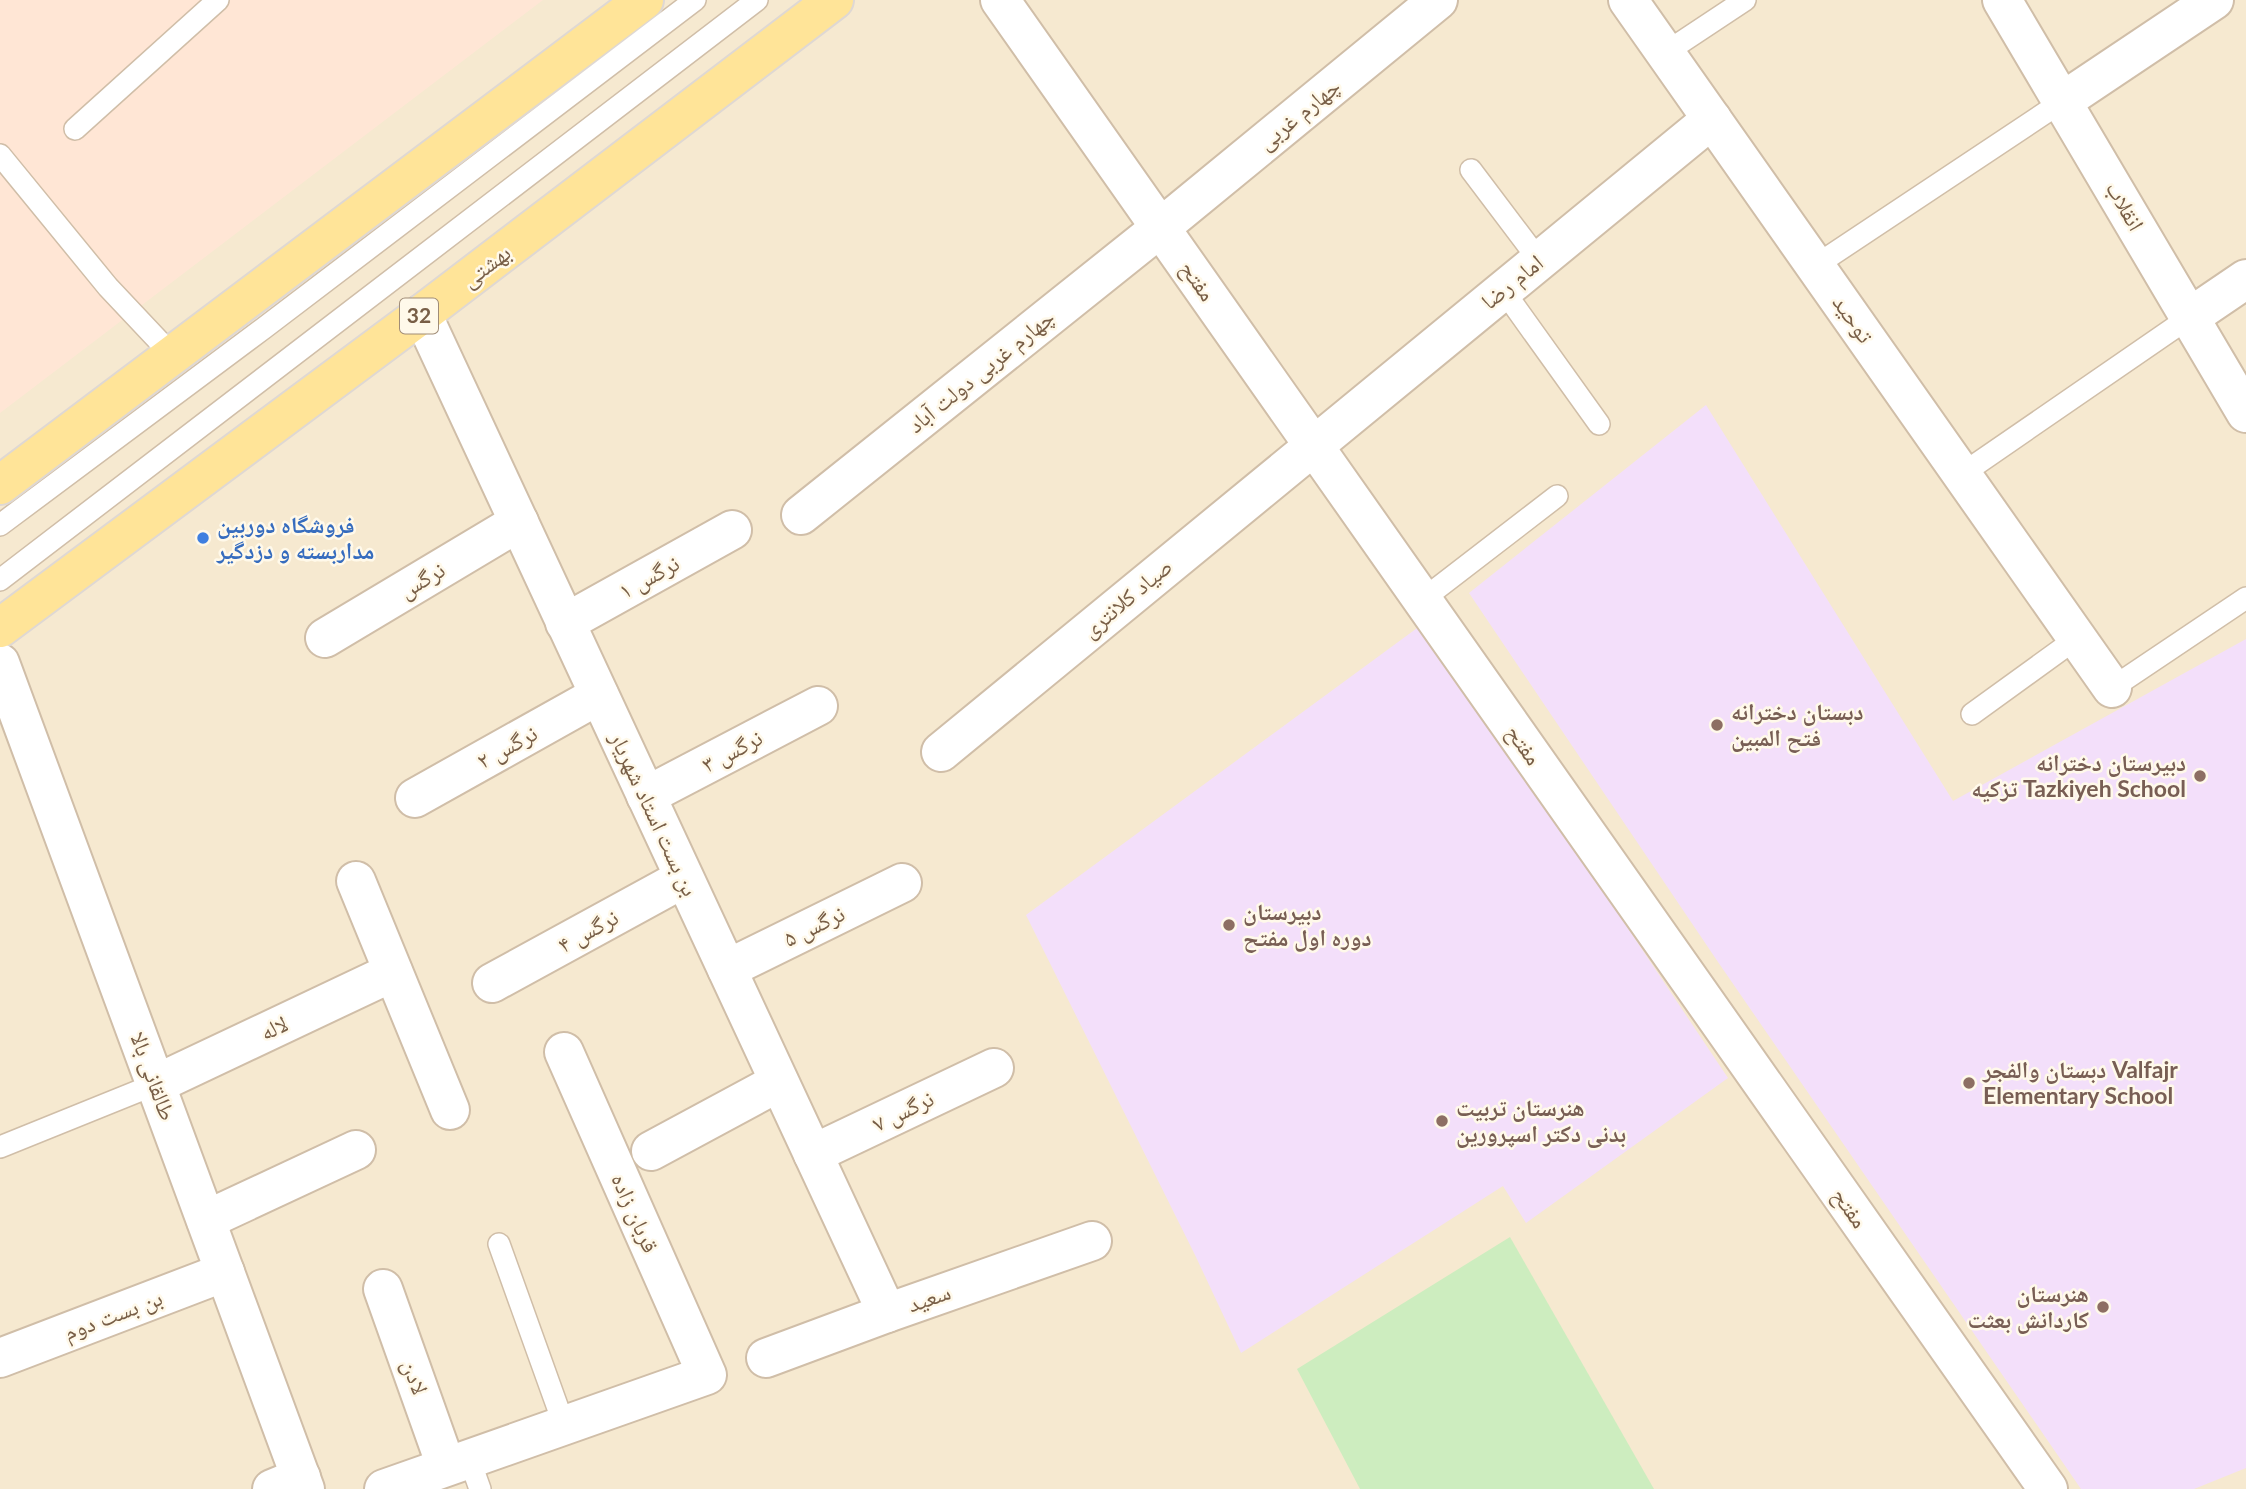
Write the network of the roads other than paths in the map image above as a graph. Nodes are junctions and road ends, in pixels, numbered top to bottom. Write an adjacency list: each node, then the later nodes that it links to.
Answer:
1 (218, 0): 15 (lane)
2 (643, 0): 25 (main road)
3 (695, 0): 34 (lane)
4 (757, 0): 36 (lane)
5 (834, 0): 23 (main road, بهشتی / 32)
6 (1000, 0): 18 (street, مفتح)
7 (1438, 0): 18 (street, چهارم غربی)
8 (1628, 0): 12 (street, توحید)
9 (1745, 0): 12 (lane)
10 (2002, 0): 13 (street, انقلاب)
11 (2214, 0): 13 (street)
12 (1665, 53): 14 (street, توحید)
13 (2063, 101): 20 (lane); 24 (street, انقلاب)
14 (1712, 119): 19 (street, امام رضا); 20 (street, توحید)
15 (75, 130)
16 (0, 155): 25 (lane)
17 (1471, 170): 19 (lane)
18 (1160, 228): 28 (street, مفتح); 32 (street, چهارم غربی دولت آباد)
19 (1539, 260): 22 (street, امام رضا)
20 (1815, 266): 29 (street, توحید)
21 (2246, 279): 24 (street)
22 (1503, 289): 27 (lane); 28 (street, امام رضا)
23 (422, 314): 33 (street, بن بست استاد شهریار); 40 (main road, بهشتی / 32)
24 (2190, 317): 26 (street, انقلاب); 29 (lane)
25 (173, 356): 30 (main road)
26 (2246, 413)
27 (1599, 424)
28 (1313, 445): 38 (street, مفتح); 48 (street, صیاد کلانتری)
29 (1962, 474): 42 (street, توحید)
30 (0, 485)
31 (1557, 496): 38 (lane)
32 (801, 515)
33 (519, 523): 39 (street, بن بست استاد شهریار); 41 (street, نرگس)
34 (0, 526)
35 (732, 530): 39 (street, نرگس ۱)
36 (0, 580)
37 (2246, 597): 44 (lane)
38 (1422, 600): 78 (street, مفتح)
39 (565, 623): 45 (street, بن بست استاد شهریار)
40 (0, 628)
41 (325, 638)
42 (2077, 638): 44 (street, توحید); 47 (lane)
43 (0, 663): 60 (street, طالقانی بالا)
44 (2112, 688)
45 (599, 695): 49 (street, بن بست استاد شهریار); 50 (street, نرگس ۲)
46 (818, 706): 49 (street, نرگس ۳)
47 (1972, 714)
48 (941, 752)
49 (646, 796): 51 (street, بن بست استاد شهریار)
50 (415, 799)
51 (684, 878): 54 (street, بن بست استاد شهریار); 56 (street, نرگس ۴)
52 (356, 881): 55 (street)
53 (901, 883): 54 (street, نرگس ۵)
54 (727, 969): 59 (street, بن بست استاد شهریار)
55 (393, 972): 60 (street, لاله); 61 (street)
56 (492, 983)
57 (564, 1052): 74 (street, قربان زاده)
58 (994, 1068): 65 (street, نرگس ۷)
59 (779, 1082): 64 (street); 65 (street, بن بست استاد شهریار)
60 (156, 1084): 62 (lane); 66 (street, طالقانی بالا)
61 (450, 1110)
62 (0, 1147)
63 (356, 1150): 66 (street)
64 (651, 1152)
65 (813, 1154): 71 (street, بن بست استاد شهریار)
66 (206, 1220): 69 (street, طالقانی بالا)
67 (1092, 1241): 71 (street, سعید)
68 (499, 1244): 74 (lane)
69 (225, 1272): 72 (street, بن بست دوم); 76 (street, طالقانی بالا)
70 (383, 1289): 75 (street, لادن)
71 (887, 1313): 73 (street, سعید)
72 (0, 1358)
73 (766, 1358)
74 (564, 1425): 75 (street)
75 (465, 1471): 77 (street)
76 (293, 1485)
77 (384, 1489)
78 (2048, 1489)

